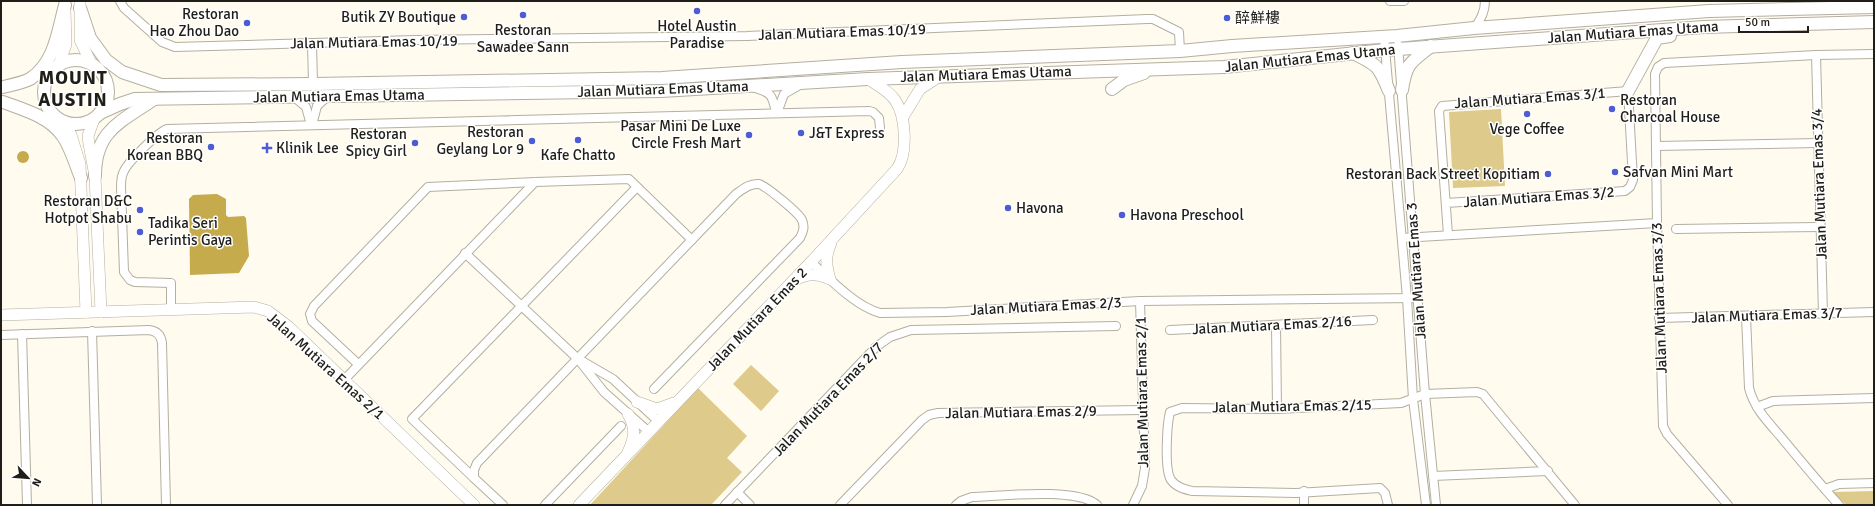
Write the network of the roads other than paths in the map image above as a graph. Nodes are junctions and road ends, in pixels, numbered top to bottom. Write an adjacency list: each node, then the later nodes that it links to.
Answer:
1 (120, 1): 13 (street, Jalan Mutiara Emas 10/19)
2 (1404, 1): 4 (street)
3 (1485, 1): 10 (street)
4 (1390, 2)
5 (64, 3): 23 (street); 34 (main road)
6 (80, 4): 22 (street); 31 (main road)
7 (1874, 7): 10 (main road, Jalan Mutiara Emas Utama)
8 (1874, 22): 9 (main road, Jalan Mutiara Emas Utama)
9 (1704, 27): 14 (main road, Jalan Mutiara Emas Utama); 38 (main road)
10 (1474, 28): 11 (main road, Jalan Mutiara Emas Utama)
11 (1398, 36): 12 (main road, Jalan Mutiara Emas Utama); 15 (street, Jalan Mutiara Emas 3)
12 (1384, 37): 16 (main road, Jalan Mutiara Emas Utama); 17 (street, Jalan Mutiara Emas 3)
13 (312, 43): 16 (street, Jalan Mutiara Emas 10/19); 32 (street)
14 (1432, 46): 15 (main road, Jalan Mutiara Emas Utama); 36 (main road)
15 (1398, 49): 17 (main road, Jalan Mutiara Emas Utama); 36 (street, Jalan Mutiara Emas 3)
16 (1180, 50): 20 (main road, Jalan Mutiara Emas Utama)
17 (1385, 50): 18 (main road, Jalan Mutiara Emas Utama); 37 (street, Jalan Mutiara Emas 3)
18 (1353, 53): 24 (main road, Jalan Mutiara Emas Utama); 37 (main road)
19 (1874, 54): 21 (street)
20 (1093, 55): 25 (main road); 32 (main road, Jalan Mutiara Emas Utama)
21 (1816, 55): 49 (street, Jalan Mutiara Emas 3/4); 50 (street, Jalan Mutiara Emas 3/3)
22 (91, 63): 23 (main road); 26 (main road)
23 (59, 65): 28 (main road)
24 (1159, 69): 25 (main road, Jalan Mutiara Emas Utama); 35 (main road)
25 (1111, 70): 27 (main road, Jalan Mutiara Emas Utama)
26 (103, 74): 31 (main road, Jalan Mutiara Emas Utama); 44 (main road)
27 (941, 76): 29 (main road, Jalan Mutiara Emas Utama); 45 (street)
28 (48, 77): 34 (main road); 46 (main road)
29 (868, 78): 30 (main road, Jalan Mutiara Emas Utama); 45 (street, Jalan Mutiara Emas 2)
30 (806, 82): 33 (main road, Jalan Mutiara Emas Utama); 43 (street)
31 (156, 84): 32 (main road, Jalan Mutiara Emas Utama)
32 (313, 84)
33 (747, 86): 39 (main road, Jalan Mutiara Emas Utama); 43 (street)
34 (2, 87)
35 (1112, 89)
36 (1402, 90): 60 (street, Jalan Mutiara Emas 3)
37 (1389, 91): 62 (street, Jalan Mutiara Emas 3)
38 (1628, 91): 55 (street, Jalan Mutiara Emas 3/2); 55 (street, Jalan Mutiara Emas 3/1)
39 (328, 96): 40 (main road, Jalan Mutiara Emas Utama); 47 (street)
40 (294, 97): 41 (main road, Jalan Mutiara Emas Utama); 47 (street)
41 (154, 98): 44 (main road, Jalan Mutiara Emas Utama); 51 (main road)
42 (2, 102): 46 (main road); 52 (main road)
43 (777, 113): 47 (street); 48 (street)
44 (97, 116): 46 (main road); 51 (street)
45 (903, 117): 61 (street, Jalan Mutiara Emas 2)
46 (60, 119): 52 (street)
47 (312, 125): 72 (street)
48 (880, 128)
49 (1818, 143): 50 (street); 57 (street, Jalan Mutiara Emas 3/4)
50 (1656, 146): 56 (street, Jalan Mutiara Emas 3/3)
51 (95, 176): 74 (street)
52 (81, 178): 73 (street)
53 (535, 182): 54 (street); 64 (street); 88 (street)
54 (637, 187): 63 (street); 71 (street)
55 (1446, 203): 59 (street, Jalan Mutiara Emas 3/1)
56 (1657, 223): 59 (street); 79 (street, Jalan Mutiara Emas 3/3)
57 (1820, 227): 58 (street); 76 (street, Jalan Mutiara Emas 3/4)
58 (1676, 229)
59 (1448, 235): 60 (street)
60 (1413, 237): 62 (street); 69 (street, Jalan Mutiara Emas 3)
61 (833, 238): 65 (street, Jalan Mutiara Emas 2); 66 (street)
62 (1402, 238): 68 (street, Jalan Mutiara Emas 3)
63 (692, 240): 87 (street); 90 (street)
64 (465, 253): 71 (street); 88 (street)
65 (811, 262): 66 (street, Jalan Mutiara Emas 2/3); 67 (street, Jalan Mutiara Emas 2)
66 (830, 279): 67 (street); 70 (street, Jalan Mutiara Emas 2/3)
67 (792, 282): 91 (street, Jalan Mutiara Emas 2)
68 (1407, 298): 69 (street, Jalan Mutiara Emas 2/3); 70 (street, Jalan Mutiara Emas 2/3); 94 (street, Jalan Mutiara Emas 3)
69 (1418, 298): 92 (street, Jalan Mutiara Emas 3)
70 (1140, 301): 98 (street, Jalan Mutiara Emas 2/1)
71 (521, 306): 87 (street); 106 (street)
72 (171, 309): 74 (street, Jalan Mutiara Emas 2/1); 89 (street, Jalan Mutiara Emas 2/1)
73 (86, 312): 74 (street, Jalan Mutiara Emas 2/1); 77 (street, Jalan Mutiara Emas 2/1)
74 (101, 312)
75 (1874, 312): 76 (street, Jalan Mutiara Emas 3/7)
76 (1823, 314): 78 (street, Jalan Mutiara Emas 3/7)
77 (1, 315)
78 (1746, 316): 79 (street, Jalan Mutiara Emas 3/7); 96 (street)
79 (1659, 318): 129 (street, Jalan Mutiara Emas 3/3)
80 (1373, 320): 81 (street, Jalan Mutiara Emas 2/16)
81 (1276, 325): 83 (street, Jalan Mutiara Emas 2/16); 97 (street)
82 (1116, 326): 110 (street, Jalan Mutiara Emas 2/7)
83 (1170, 330)
84 (92, 331): 85 (street); 112 (street); 113 (street)
85 (22, 334): 86 (street); 111 (street)
86 (1, 335)
87 (578, 359): 95 (street); 99 (street); 106 (street)
88 (358, 364): 89 (street)
89 (344, 380): 114 (street, Jalan Mutiara Emas 2/1)
90 (654, 389)
91 (686, 394): 95 (street); 100 (street, Jalan Mutiara Emas 2)
92 (1425, 394): 94 (street, Jalan Mutiara Emas 2/15); 104 (street); 105 (street, Jalan Mutiara Emas 3)
93 (1874, 398): 96 (street)
94 (1413, 399): 97 (street, Jalan Mutiara Emas 2/15); 126 (street, Jalan Mutiara Emas 3)
95 (637, 402): 100 (street)
96 (1757, 407): 108 (street)
97 (1277, 409): 109 (street, Jalan Mutiara Emas 2/15)
98 (1143, 410): 120 (street, Jalan Mutiara Emas 2/9); 123 (street, Jalan Mutiara Emas 2/1)
99 (628, 414): 102 (street); 103 (street)
100 (659, 422): 102 (street, Jalan Mutiara Emas 2)
101 (621, 426): 116 (street)
102 (649, 432): 103 (street, Jalan Mutiara Emas 2)
103 (619, 463): 117 (street, Jalan Mutiara Emas 2)
104 (1548, 472): 105 (street); 128 (street)
105 (1433, 476): 127 (street, Jalan Mutiara Emas 3)
106 (474, 478): 115 (street)
107 (1874, 483): 108 (street)
108 (1825, 489): 130 (street)
109 (1304, 491): 124 (street); 125 (street)
110 (737, 492): 118 (street, Jalan Mutiara Emas 2/7); 119 (street)
111 (27, 505)
112 (97, 505)
113 (166, 505)
114 (474, 505)
115 (503, 505)
116 (545, 505)
117 (579, 505)
118 (725, 505)
119 (750, 505)
120 (840, 505)
121 (956, 505): 122 (street)
122 (1097, 505)
123 (1133, 505)
124 (1304, 505)
125 (1388, 505)
126 (1426, 505)
127 (1436, 505)
128 (1575, 505)
129 (1728, 505)
130 (1839, 505)

